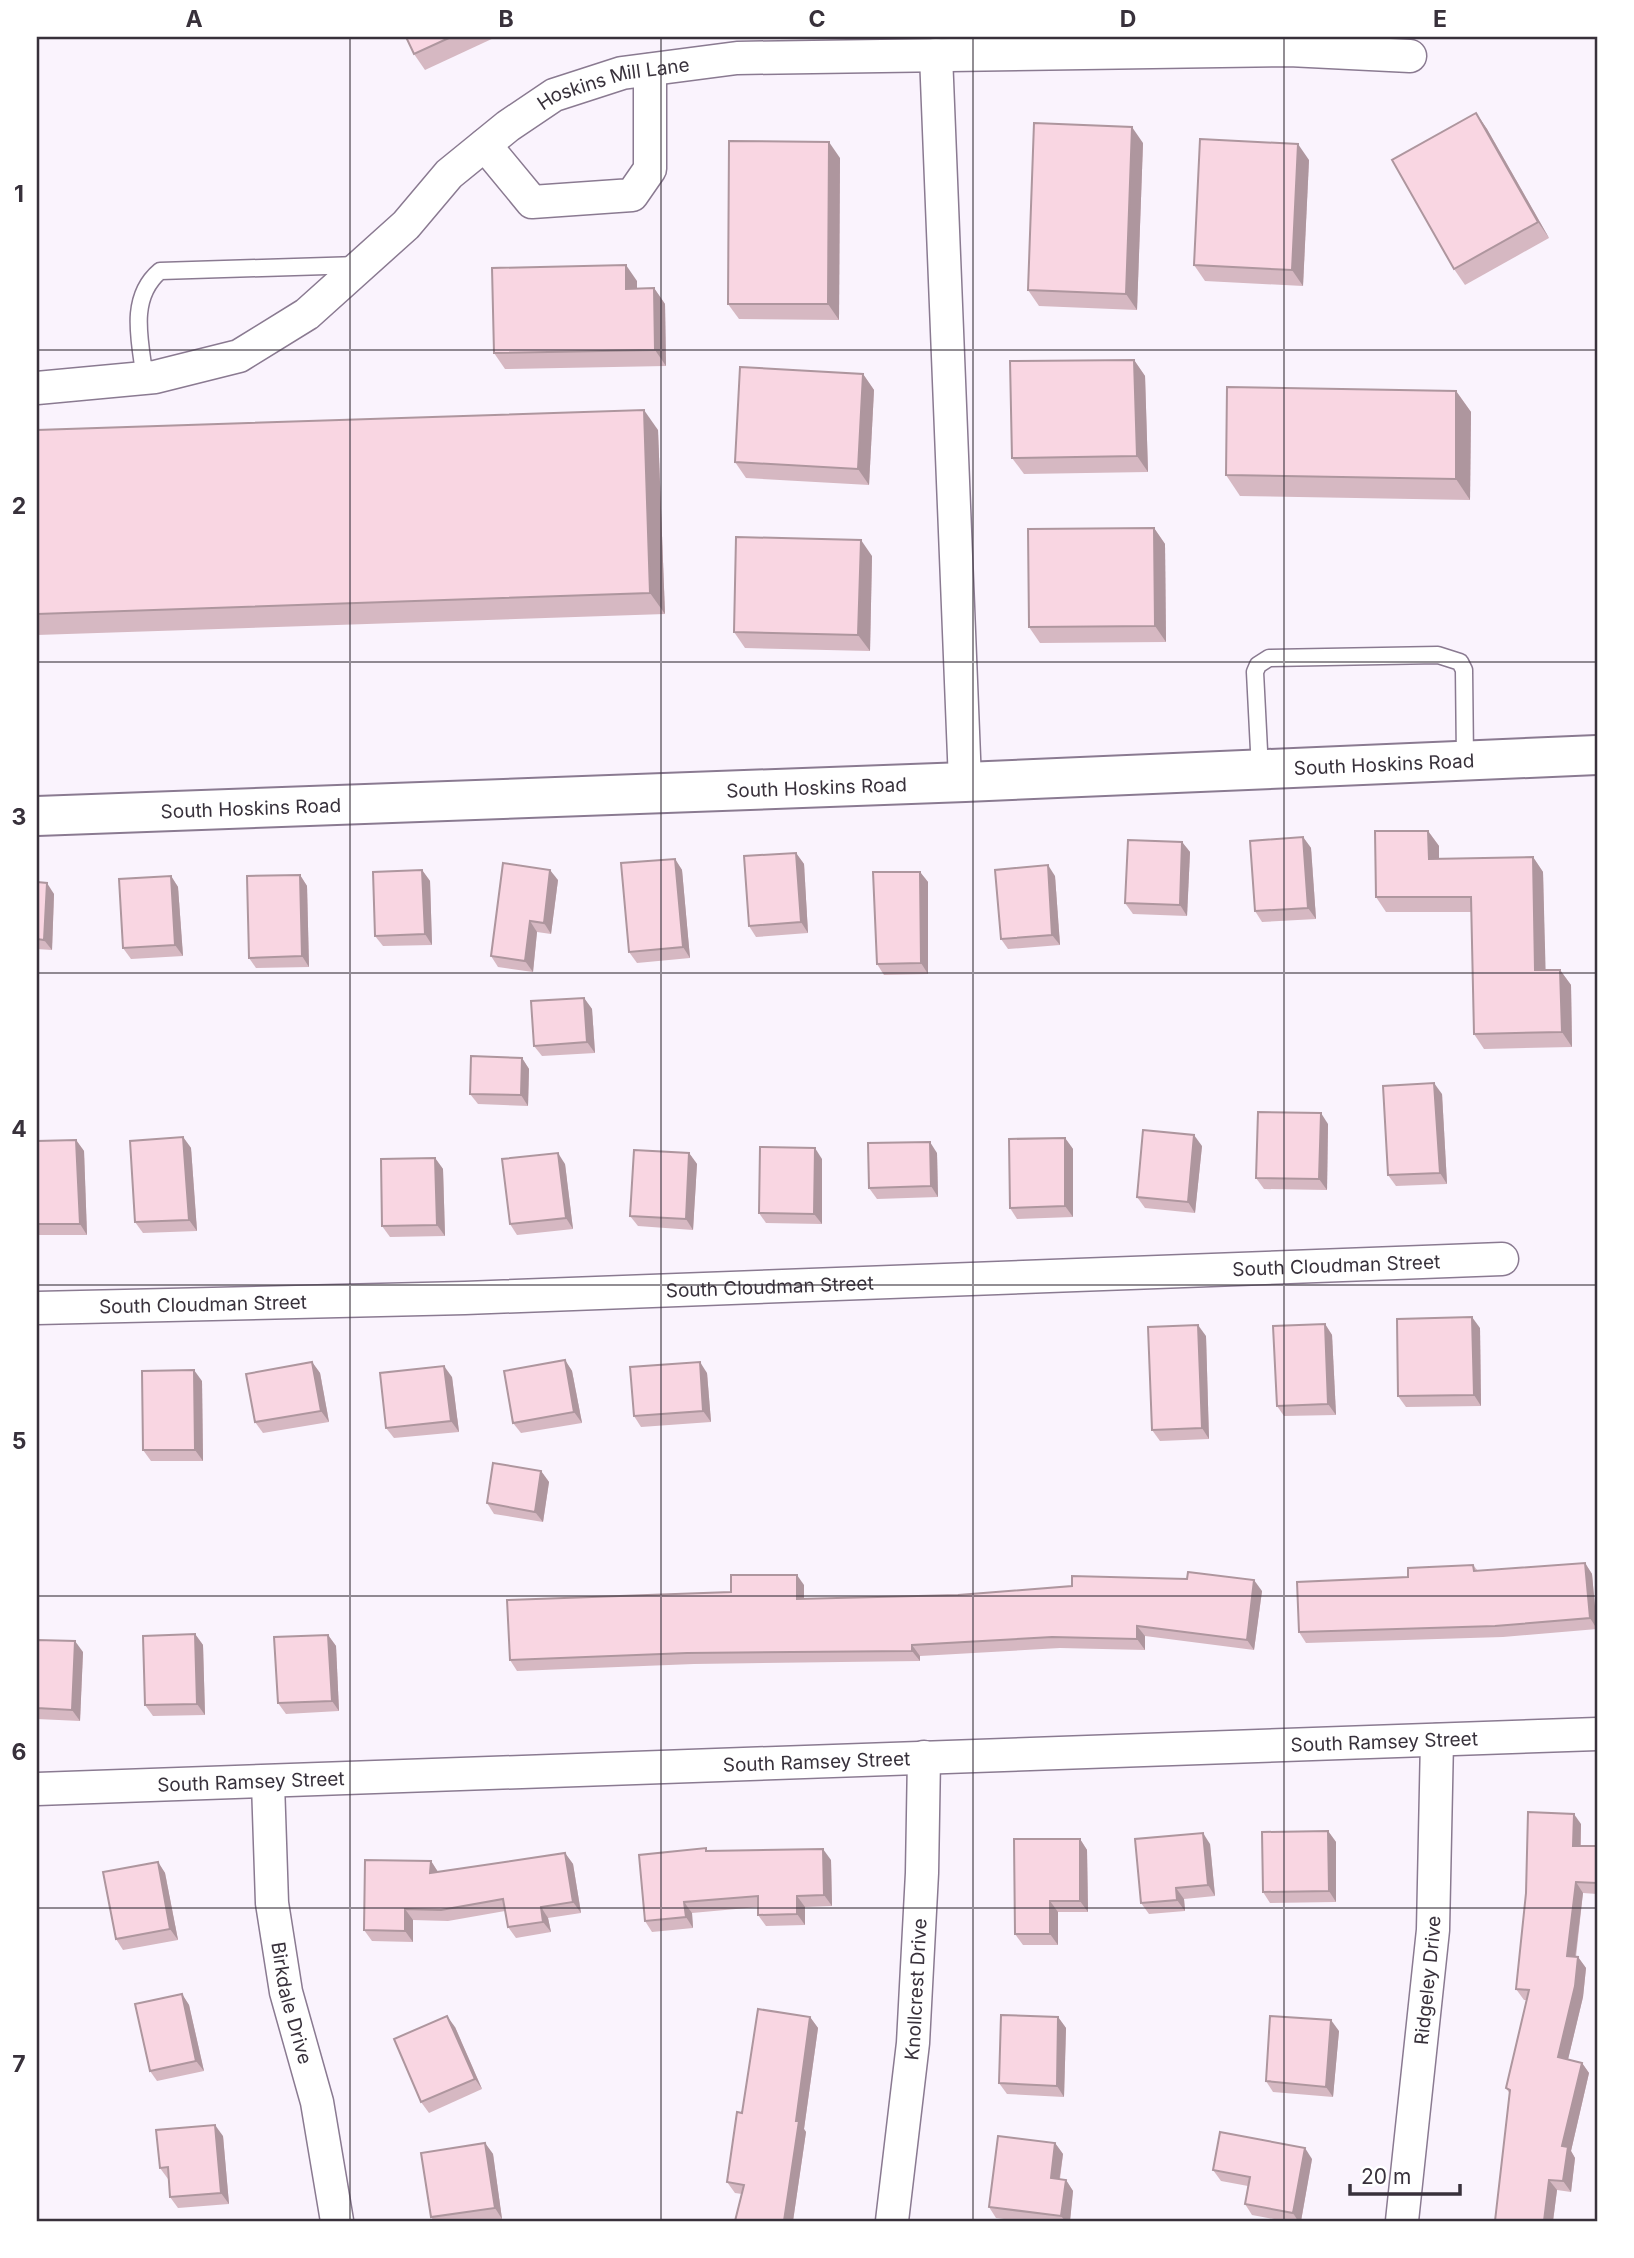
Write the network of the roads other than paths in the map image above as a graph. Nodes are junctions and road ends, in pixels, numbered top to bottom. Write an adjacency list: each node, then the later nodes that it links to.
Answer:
1 (936, 55): 2 (street, Hoskins Mill Lane); 3 (street, Hoskins Mill Lane); 11 (street)
2 (1410, 56)
3 (650, 70): 4 (street, Hoskins Mill Lane); 4 (street)
4 (485, 145): 5 (street, Hoskins Mill Lane)
5 (361, 265): 6 (street, Hoskins Mill Lane); 6 (lane)
6 (145, 379): 7 (street, Hoskins Mill Lane)
7 (37, 388)
8 (1597, 755): 9 (street, South Hoskins Road)
9 (1465, 760): 10 (street, South Hoskins Road); 10 (lane)
10 (1260, 770): 11 (street, South Hoskins Road)
11 (965, 782): 12 (street, South Hoskins Road)
12 (37, 817)
13 (1502, 1259): 14 (street, South Cloudman Street)
14 (37, 1308)
15 (1597, 1734): 16 (street, South Ramsey Street)
16 (1437, 1740): 17 (street, South Ramsey Street); 22 (street, Ridgeley Drive)
17 (924, 1757): 18 (street, South Ramsey Street); 21 (street, Knollcrest Drive)
18 (268, 1783): 19 (street, South Ramsey Street); 20 (street, Birkdale Drive)
19 (37, 1789)
20 (337, 2221)
21 (892, 2221)
22 (1402, 2221)

